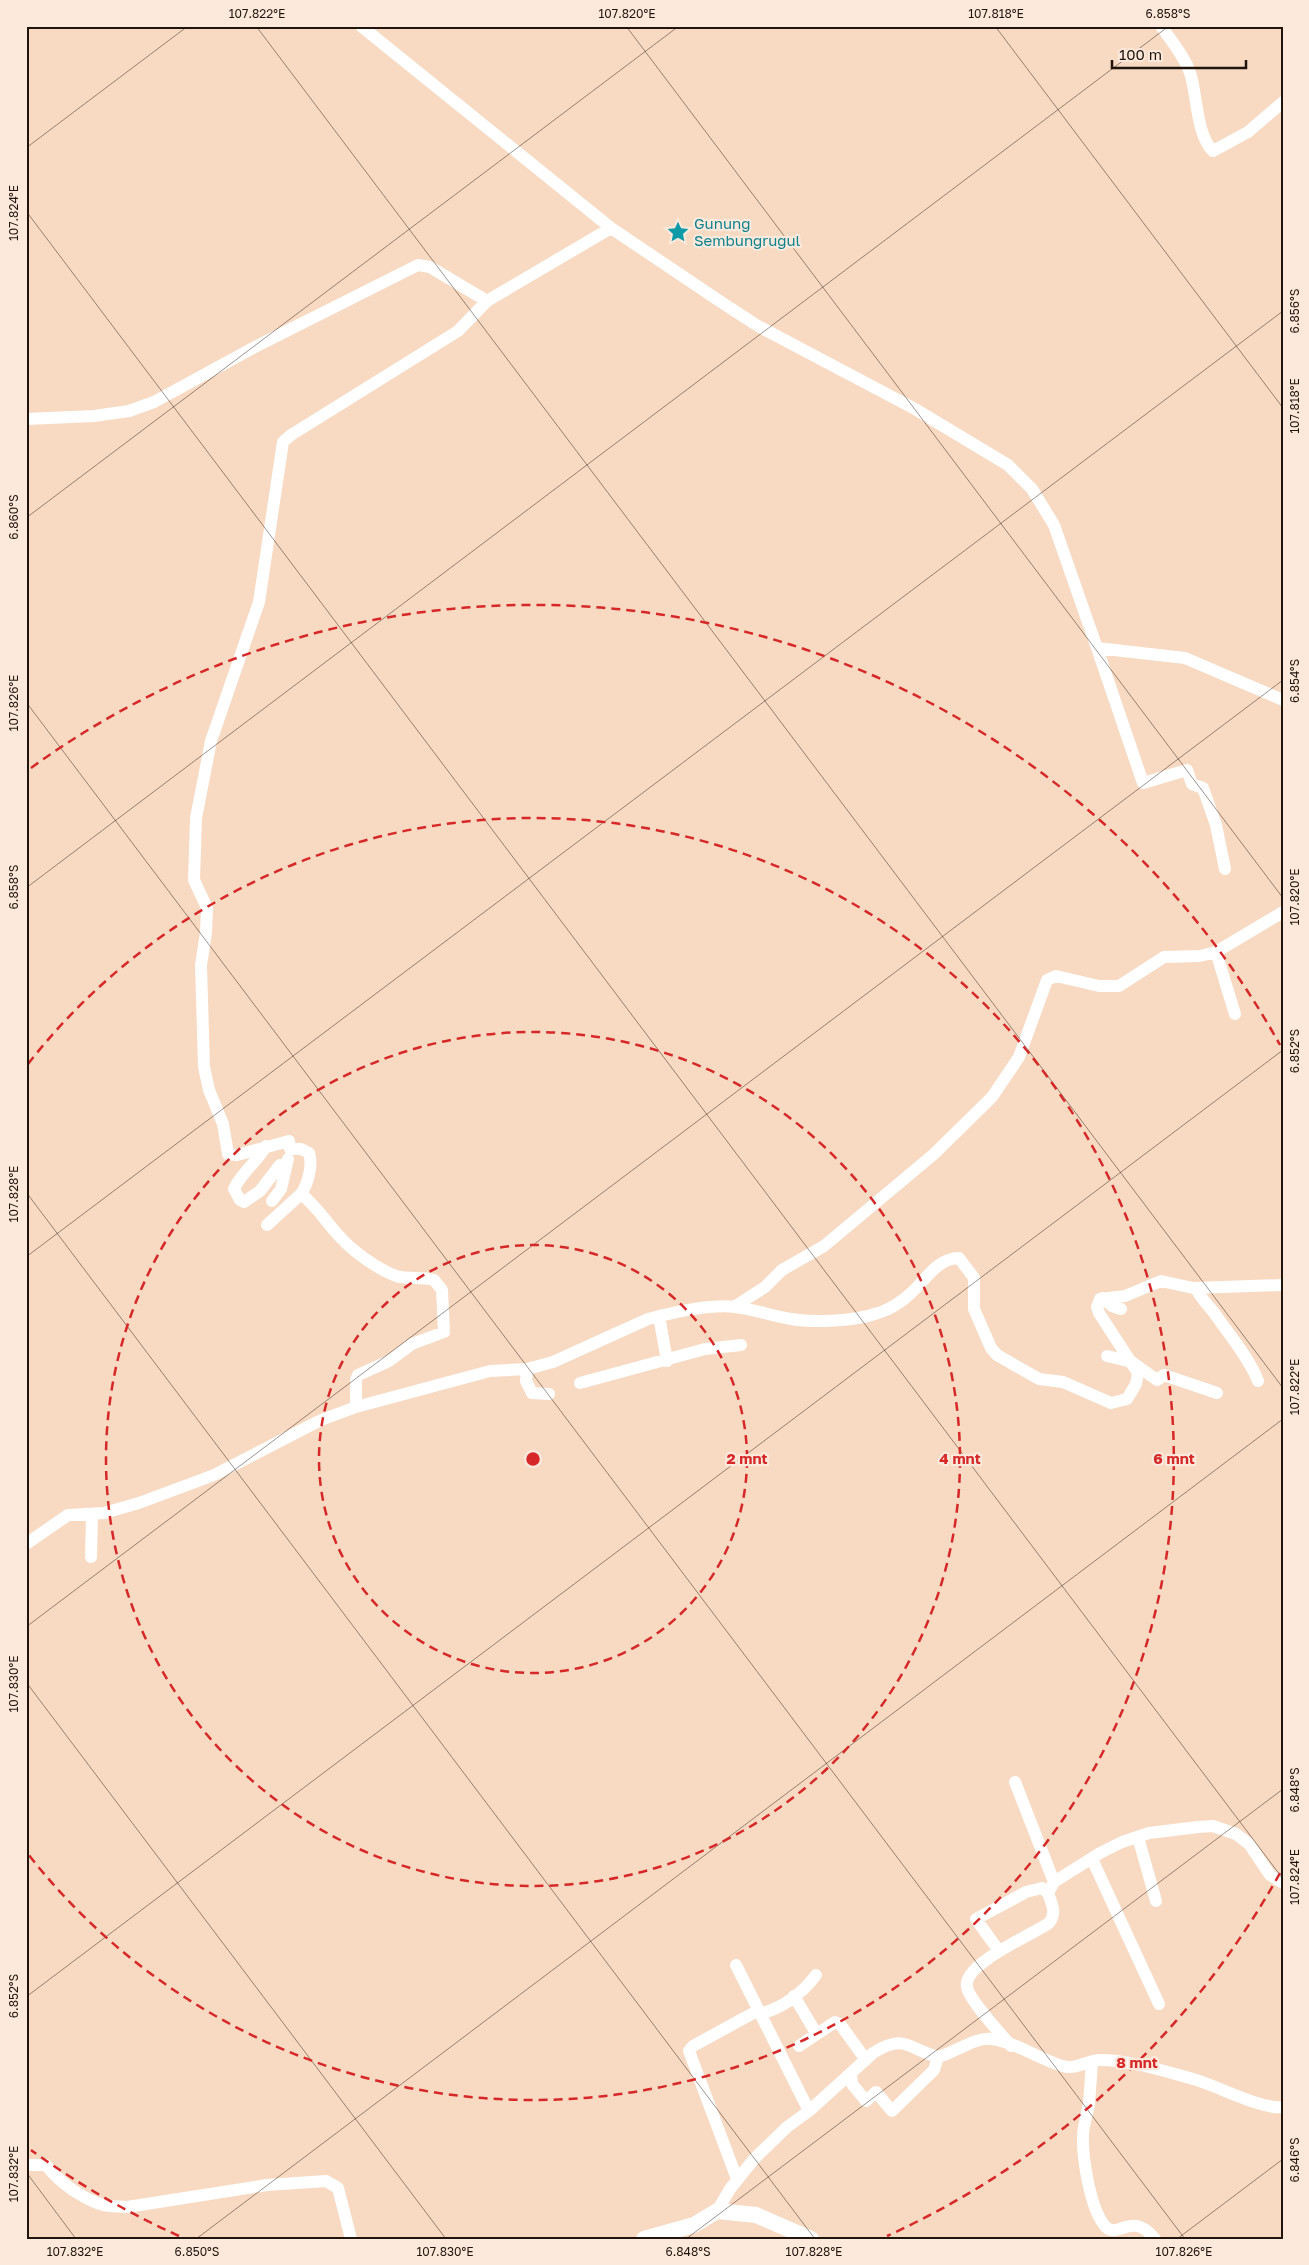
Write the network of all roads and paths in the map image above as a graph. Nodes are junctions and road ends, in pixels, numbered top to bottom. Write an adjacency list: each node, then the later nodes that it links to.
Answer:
1 (1161, 26): 3 (street)
2 (363, 27): 4 (street)
3 (1283, 102)
4 (612, 228): 5 (street); 7 (street)
5 (487, 301): 6 (street); 13 (street)
6 (26, 420)
7 (1097, 648): 8 (street); 9 (street)
8 (1283, 700)
9 (1224, 869)
10 (1283, 912): 11 (street)
11 (1216, 952): 12 (street); 22 (street)
12 (1235, 1014)
13 (266, 1146): 14 (street); 15 (street)
14 (290, 1149): 15 (street); 16 (street)
15 (286, 1167): 17 (street)
16 (301, 1194): 18 (street); 34 (street)
17 (272, 1201)
18 (267, 1224)
19 (1283, 1285): 20 (street)
20 (1196, 1288): 21 (street); 30 (street)
21 (1103, 1298): 23 (street); 28 (street)
22 (734, 1307): 24 (street); 28 (street)
23 (1121, 1309)
24 (659, 1316): 27 (street); 29 (street)
25 (741, 1345): 27 (street)
26 (1107, 1356): 28 (street)
27 (667, 1361): 31 (street)
28 (1132, 1362): 33 (street)
29 (527, 1369): 32 (street); 34 (street)
30 (1258, 1381)
31 (580, 1383)
32 (549, 1394)
33 (1217, 1394)
34 (356, 1407): 35 (street)
35 (92, 1514): 36 (street); 37 (street)
36 (26, 1544)
37 (91, 1557)
38 (1015, 1782): 42 (street)
39 (1138, 1837): 40 (street); 41 (street); 43 (street)
40 (1092, 1859): 42 (street); 48 (street)
41 (1283, 1883)
42 (1051, 1887): 44 (street); 44 (street)
43 (1156, 1901)
44 (999, 1951): 52 (street)
45 (736, 1966): 49 (street)
46 (816, 1976): 47 (street)
47 (794, 1996): 49 (street); 50 (street)
48 (1159, 2004)
49 (758, 2012): 58 (street); 60 (street)
50 (816, 2033): 51 (street); 54 (street)
51 (799, 2046)
52 (1011, 2046): 53 (street); 55 (street)
53 (938, 2057): 54 (street); 56 (street)
54 (866, 2060): 56 (street)
55 (1092, 2062): 57 (street); 65 (street)
56 (851, 2074): 58 (street)
57 (1283, 2107)
58 (809, 2111): 60 (street)
59 (26, 2165): 62 (street)
60 (737, 2179): 61 (street)
61 (718, 2211): 63 (main road); 64 (main road)
62 (351, 2239)
63 (644, 2239)
64 (811, 2239)
65 (1155, 2239)

